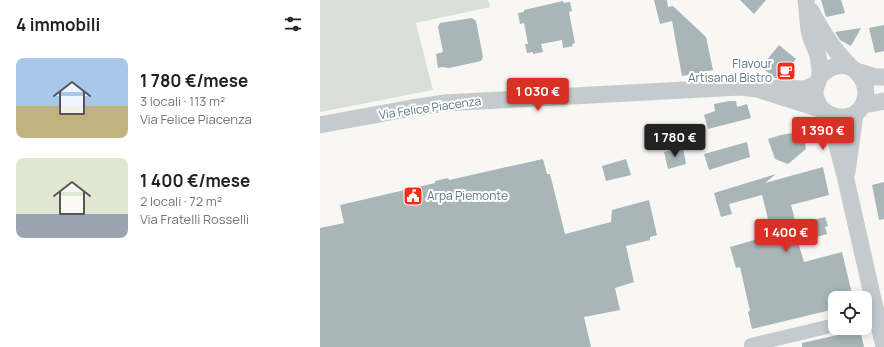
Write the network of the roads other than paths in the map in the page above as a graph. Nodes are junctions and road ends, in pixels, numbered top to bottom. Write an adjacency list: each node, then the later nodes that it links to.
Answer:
1 (807, 3): 2 (street); 4 (street)
2 (854, 69): 3 (street); 4 (street); 7 (street)
3 (884, 78)
4 (818, 80): 5 (street, Via Felice Piacenza); 8 (street)
5 (757, 88): 8 (street, Via Felice Piacenza); 9 (street, Via Felice Piacenza)
6 (884, 101): 7 (street)
7 (859, 109): 8 (street); 10 (street)
8 (826, 112): 10 (street)
9 (320, 126)
10 (846, 180): 11 (street)
11 (866, 291)
12 (872, 318): 15 (street)
13 (828, 326): 14 (street)
14 (751, 346)
15 (884, 347)

